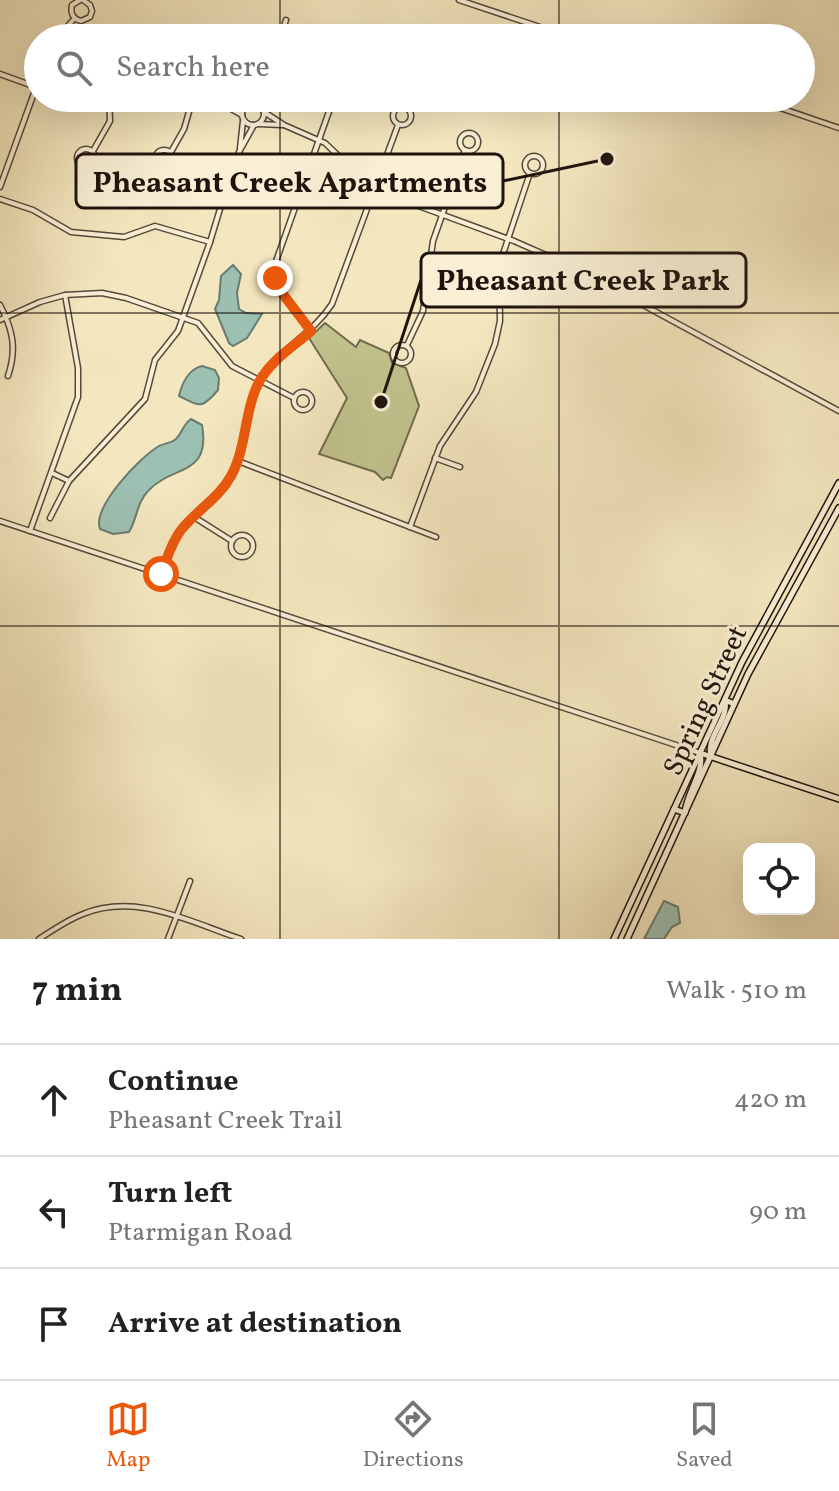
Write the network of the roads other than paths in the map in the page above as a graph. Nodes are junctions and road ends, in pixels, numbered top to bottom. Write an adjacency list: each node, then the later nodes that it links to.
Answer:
1 (81, 0): 3 (street); 3 (street)
2 (459, 0): 7 (street)
3 (75, 18): 5 (street)
4 (286, 20): 6 (street)
5 (70, 24)
6 (285, 24)
7 (531, 24)
8 (0, 74): 9 (street)
9 (24, 81)
10 (27, 112): 32 (street)
11 (110, 112): 28 (street)
12 (189, 112): 29 (street)
13 (235, 112): 21 (street)
14 (244, 112): 21 (street)
15 (263, 112): 22 (street)
16 (264, 112): 23 (street)
17 (329, 112): 26 (street)
18 (394, 112): 24 (street)
19 (409, 112): 24 (street)
20 (792, 112): 25 (street)
21 (243, 117): 22 (street); 30 (street)
22 (256, 124): 23 (street); 30 (street)
23 (284, 125): 26 (street)
24 (398, 125): 33 (street)
25 (839, 128)
26 (319, 139): 33 (street); 43 (street)
27 (465, 150): 27 (street); 35 (street)
28 (93, 151): 28 (street)
29 (171, 152): 29 (street)
30 (239, 152): 37 (street)
31 (530, 173): 31 (street); 36 (street)
32 (0, 187)
33 (375, 188): 35 (street); 43 (street)
34 (0, 199): 37 (street)
35 (442, 215): 36 (street); 44 (street)
36 (508, 239): 48 (street); 49 (street)
37 (210, 242): 41 (street)
38 (65, 295): 40 (street); 41 (street); 52 (street)
39 (0, 305): 40 (street)
40 (7, 318): 42 (street); 45 (street)
41 (183, 318): 46 (street); 53 (street)
42 (0, 320)
43 (311, 331): 46 (street)
44 (407, 345): 44 (street)
45 (8, 376)
46 (260, 381): 47 (street); 50 (street)
47 (294, 398): 47 (street)
48 (839, 411)
49 (435, 458): 51 (street); 60 (street)
50 (238, 461): 57 (street); 60 (street)
51 (460, 467)
52 (52, 473): 53 (street); 61 (street)
53 (69, 481): 58 (street)
54 (839, 483): 55 (main road, Spring Street)
55 (836, 494): 65 (main road, Spring Street)
56 (839, 508): 66 (main road, Spring Street)
57 (194, 517): 63 (street); 64 (street)
58 (50, 518)
59 (0, 521): 61 (street)
60 (410, 527): 62 (street)
61 (30, 531): 64 (street)
62 (436, 537)
63 (232, 541): 63 (street)
64 (161, 574): 69 (street)
65 (786, 580): 66 (main road); 67 (main road, Spring Street)
66 (796, 586): 68 (main road, Spring Street)
67 (725, 700): 68 (main road); 69 (main road, Spring Street); 70 (main road)
68 (734, 704): 70 (main road, Spring Street)
69 (700, 753): 70 (main road); 72 (main road, Spring Street); 73 (main road)
70 (711, 756): 71 (main road); 73 (main road, Spring Street)
71 (839, 799)
72 (674, 809): 73 (main road); 75 (main road, Spring Street)
73 (685, 813): 77 (main road, Spring Street)
74 (190, 881): 76 (street)
75 (625, 916): 77 (main road); 81 (main road, Spring Street)
76 (177, 917): 78 (street); 79 (street); 80 (street)
77 (635, 921): 82 (main road, Spring Street)
78 (39, 939)
79 (168, 939)
80 (241, 939)
81 (614, 939)
82 (627, 939)

